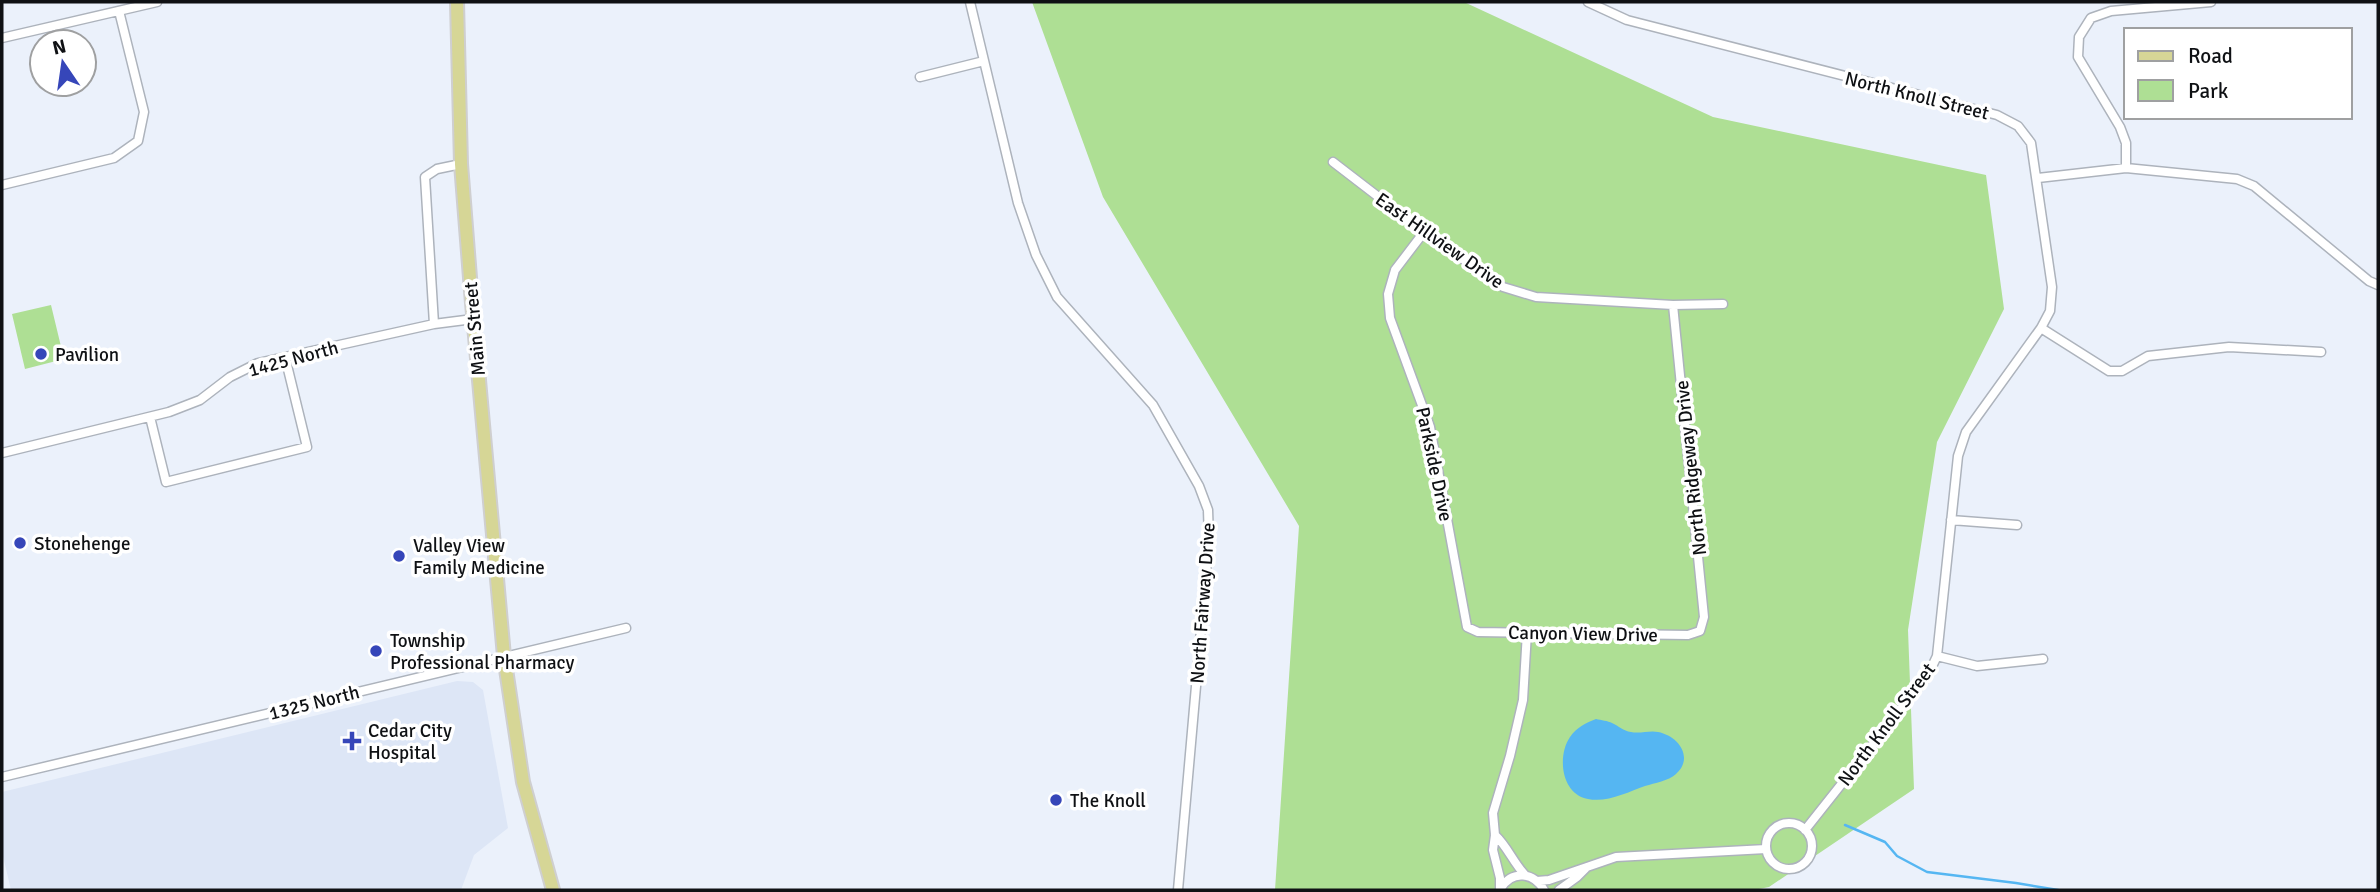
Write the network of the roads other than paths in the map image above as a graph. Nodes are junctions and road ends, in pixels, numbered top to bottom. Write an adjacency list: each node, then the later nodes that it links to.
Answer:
1 (157, 2): 6 (street)
2 (457, 2): 11 (main road, Main Street)
3 (970, 2): 8 (street, North Fairway Drive)
4 (1588, 2): 13 (street, North Knoll Street)
5 (2211, 2): 12 (street)
6 (119, 11): 7 (street); 14 (street)
7 (2, 38)
8 (984, 61): 9 (street); 43 (street, North Fairway Drive)
9 (920, 77)
10 (1333, 162): 15 (street, East Hillview Drive)
11 (461, 164): 19 (main road, Main Street); 20 (street)
12 (2126, 168): 13 (street); 16 (street)
13 (2038, 178): 21 (street, North Knoll Street)
14 (2, 185)
15 (1424, 232): 17 (street, East Hillview Drive); 29 (street, Parkside Drive)
16 (2378, 285)
17 (1673, 304): 18 (street, East Hillview Drive); 30 (street, North Ridgeway Drive)
18 (1723, 304)
19 (473, 319): 20 (street, 1425 North); 32 (main road, Main Street)
20 (434, 324): 23 (street, 1425 North)
21 (2040, 328): 22 (street); 26 (street, North Knoll Street)
22 (2320, 352)
23 (285, 357): 24 (street, 1425 North); 24 (street)
24 (150, 417): 25 (street, 1425 North)
25 (2, 453)
26 (1951, 520): 27 (street); 33 (street, North Knoll Street)
27 (2017, 525)
28 (626, 628): 32 (street, 1325 North)
29 (1467, 628): 31 (street, Canyon View Drive)
30 (1700, 631): 31 (street, Canyon View Drive)
31 (1527, 632): 37 (street)
32 (504, 656): 35 (street, 1325 North); 42 (main road, Main Street)
33 (1937, 656): 34 (street); 36 (street, North Knoll Street)
34 (2043, 659)
35 (2, 777)
36 (1805, 830): 38 (street); 38 (street)
37 (1495, 835): 40 (street); 44 (street)
38 (1766, 849): 39 (street)
39 (1586, 868): 41 (street); 46 (street)
40 (1525, 875): 41 (street); 44 (street)
41 (1537, 881): 45 (street)
42 (553, 890)
43 (1178, 890)
44 (1500, 890)
45 (1544, 890)
46 (1559, 890)

